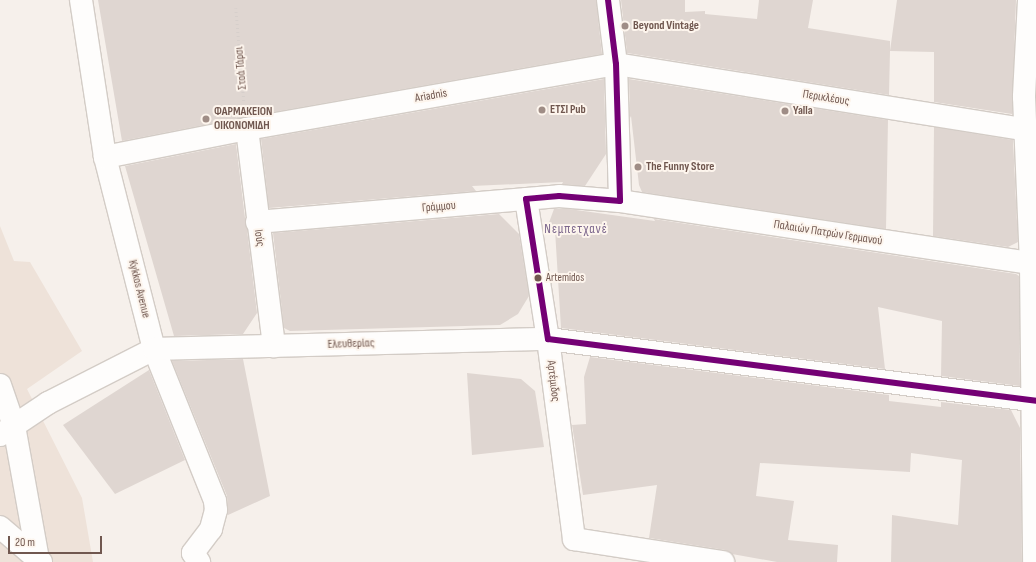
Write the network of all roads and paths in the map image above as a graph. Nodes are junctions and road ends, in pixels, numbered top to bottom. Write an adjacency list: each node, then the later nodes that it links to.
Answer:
1 (81, 0): 8 (street, Kykkos Avenue)
2 (608, 0): 5 (street)
3 (1029, 0): 7 (street)
4 (236, 8): 6 (path, Στοά Τάρσι)
5 (616, 64): 6 (street, Ariadnis); 7 (street, Περικλέους); 10 (street)
6 (247, 129): 8 (street, Ariadnis); 11 (street, Ιούς)
7 (1031, 130): 12 (street)
8 (105, 157): 15 (street, Kykkos Avenue)
9 (526, 199): 10 (street, Γράμμου); 11 (street, Γράμμου); 13 (street, Αρτέμιδος)
10 (620, 201): 12 (street, Παλαιών Πατρών Γερμανού)
11 (257, 222): 14 (street, Ιούς)
12 (1033, 264): 17 (street)
13 (548, 339): 14 (street, Ελευθερίας); 17 (street, Ελευθερίας); 22 (street, Αρτέμιδος)
14 (274, 346): 15 (street, Ελευθερίας)
15 (154, 349): 18 (street); 21 (street, Kykkos Avenue)
16 (0, 384): 18 (street)
17 (1034, 400): 23 (street)
18 (7, 431): 20 (street)
19 (0, 527): 20 (street)
20 (39, 560)
21 (199, 562)
22 (723, 562)
23 (1034, 562)

